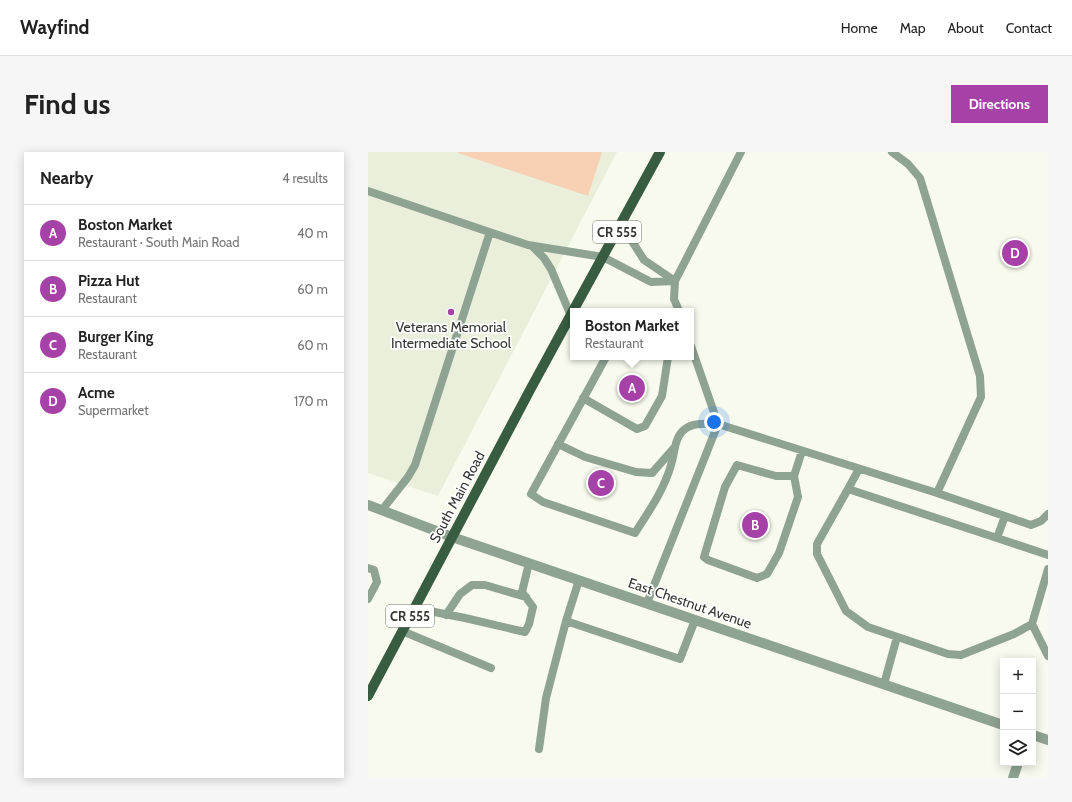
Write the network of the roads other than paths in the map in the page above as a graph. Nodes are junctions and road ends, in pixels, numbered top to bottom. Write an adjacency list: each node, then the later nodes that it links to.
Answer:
1 (660, 152): 5 (main road, South Main Road / CR 555)
2 (741, 152): 9 (lane)
3 (892, 152): 25 (lane)
4 (368, 191): 6 (lane)
5 (621, 224): 8 (main road, South Main Road / CR 555); 9 (lane)
6 (490, 232): 7 (lane); 27 (lane)
7 (532, 246): 8 (lane); 12 (lane)
8 (603, 257): 9 (lane); 10 (main road, South Main Road / CR 555)
9 (675, 281): 11 (lane)
10 (575, 308)
11 (678, 308)
12 (570, 309)
13 (570, 317): 30 (main road, South Main Road / CR 555)
14 (694, 355): 18 (lane)
15 (604, 360): 17 (lane)
16 (668, 360): 17 (lane)
17 (583, 398): 19 (lane)
18 (718, 424): 20 (lane); 21 (lane); 39 (lane)
19 (558, 444): 20 (lane); 20 (lane)
20 (674, 448)
21 (802, 451): 22 (lane); 23 (lane)
22 (859, 469): 24 (lane); 25 (lane)
23 (794, 476): 23 (lane)
24 (848, 489): 31 (lane); 46 (lane)
25 (937, 493): 29 (lane)
26 (368, 505): 27 (street, East Chestnut Avenue)
27 (382, 510): 30 (street, East Chestnut Avenue)
28 (1048, 514): 29 (lane)
29 (1005, 516): 31 (lane)
30 (452, 537): 33 (street, East Chestnut Avenue); 40 (main road, South Main Road / CR 555)
31 (996, 538): 32 (lane)
32 (1048, 555)
33 (529, 563): 36 (street, East Chestnut Avenue); 37 (lane)
34 (368, 568): 38 (lane)
35 (1048, 569): 44 (lane)
36 (579, 580): 39 (street, East Chestnut Avenue); 43 (lane)
37 (526, 598): 41 (lane); 41 (lane)
38 (368, 599)
39 (647, 603): 42 (street, East Chestnut Avenue)
40 (414, 608): 41 (lane); 45 (main road, South Main Road / CR 555)
41 (446, 614)
42 (696, 620): 43 (lane); 49 (street, East Chestnut Avenue)
43 (566, 621): 54 (lane)
44 (1032, 624): 46 (lane); 47 (lane)
45 (402, 631): 48 (lane); 50 (main road, South Main Road / CR 555)
46 (897, 637): 49 (lane)
47 (1048, 656)
48 (491, 668)
49 (884, 684): 51 (street, East Chestnut Avenue)
50 (368, 696)
51 (1000, 724)
52 (1036, 736): 53 (street)
53 (1048, 740)
54 (539, 749)
55 (1017, 766): 56 (street)
56 (1013, 778)

